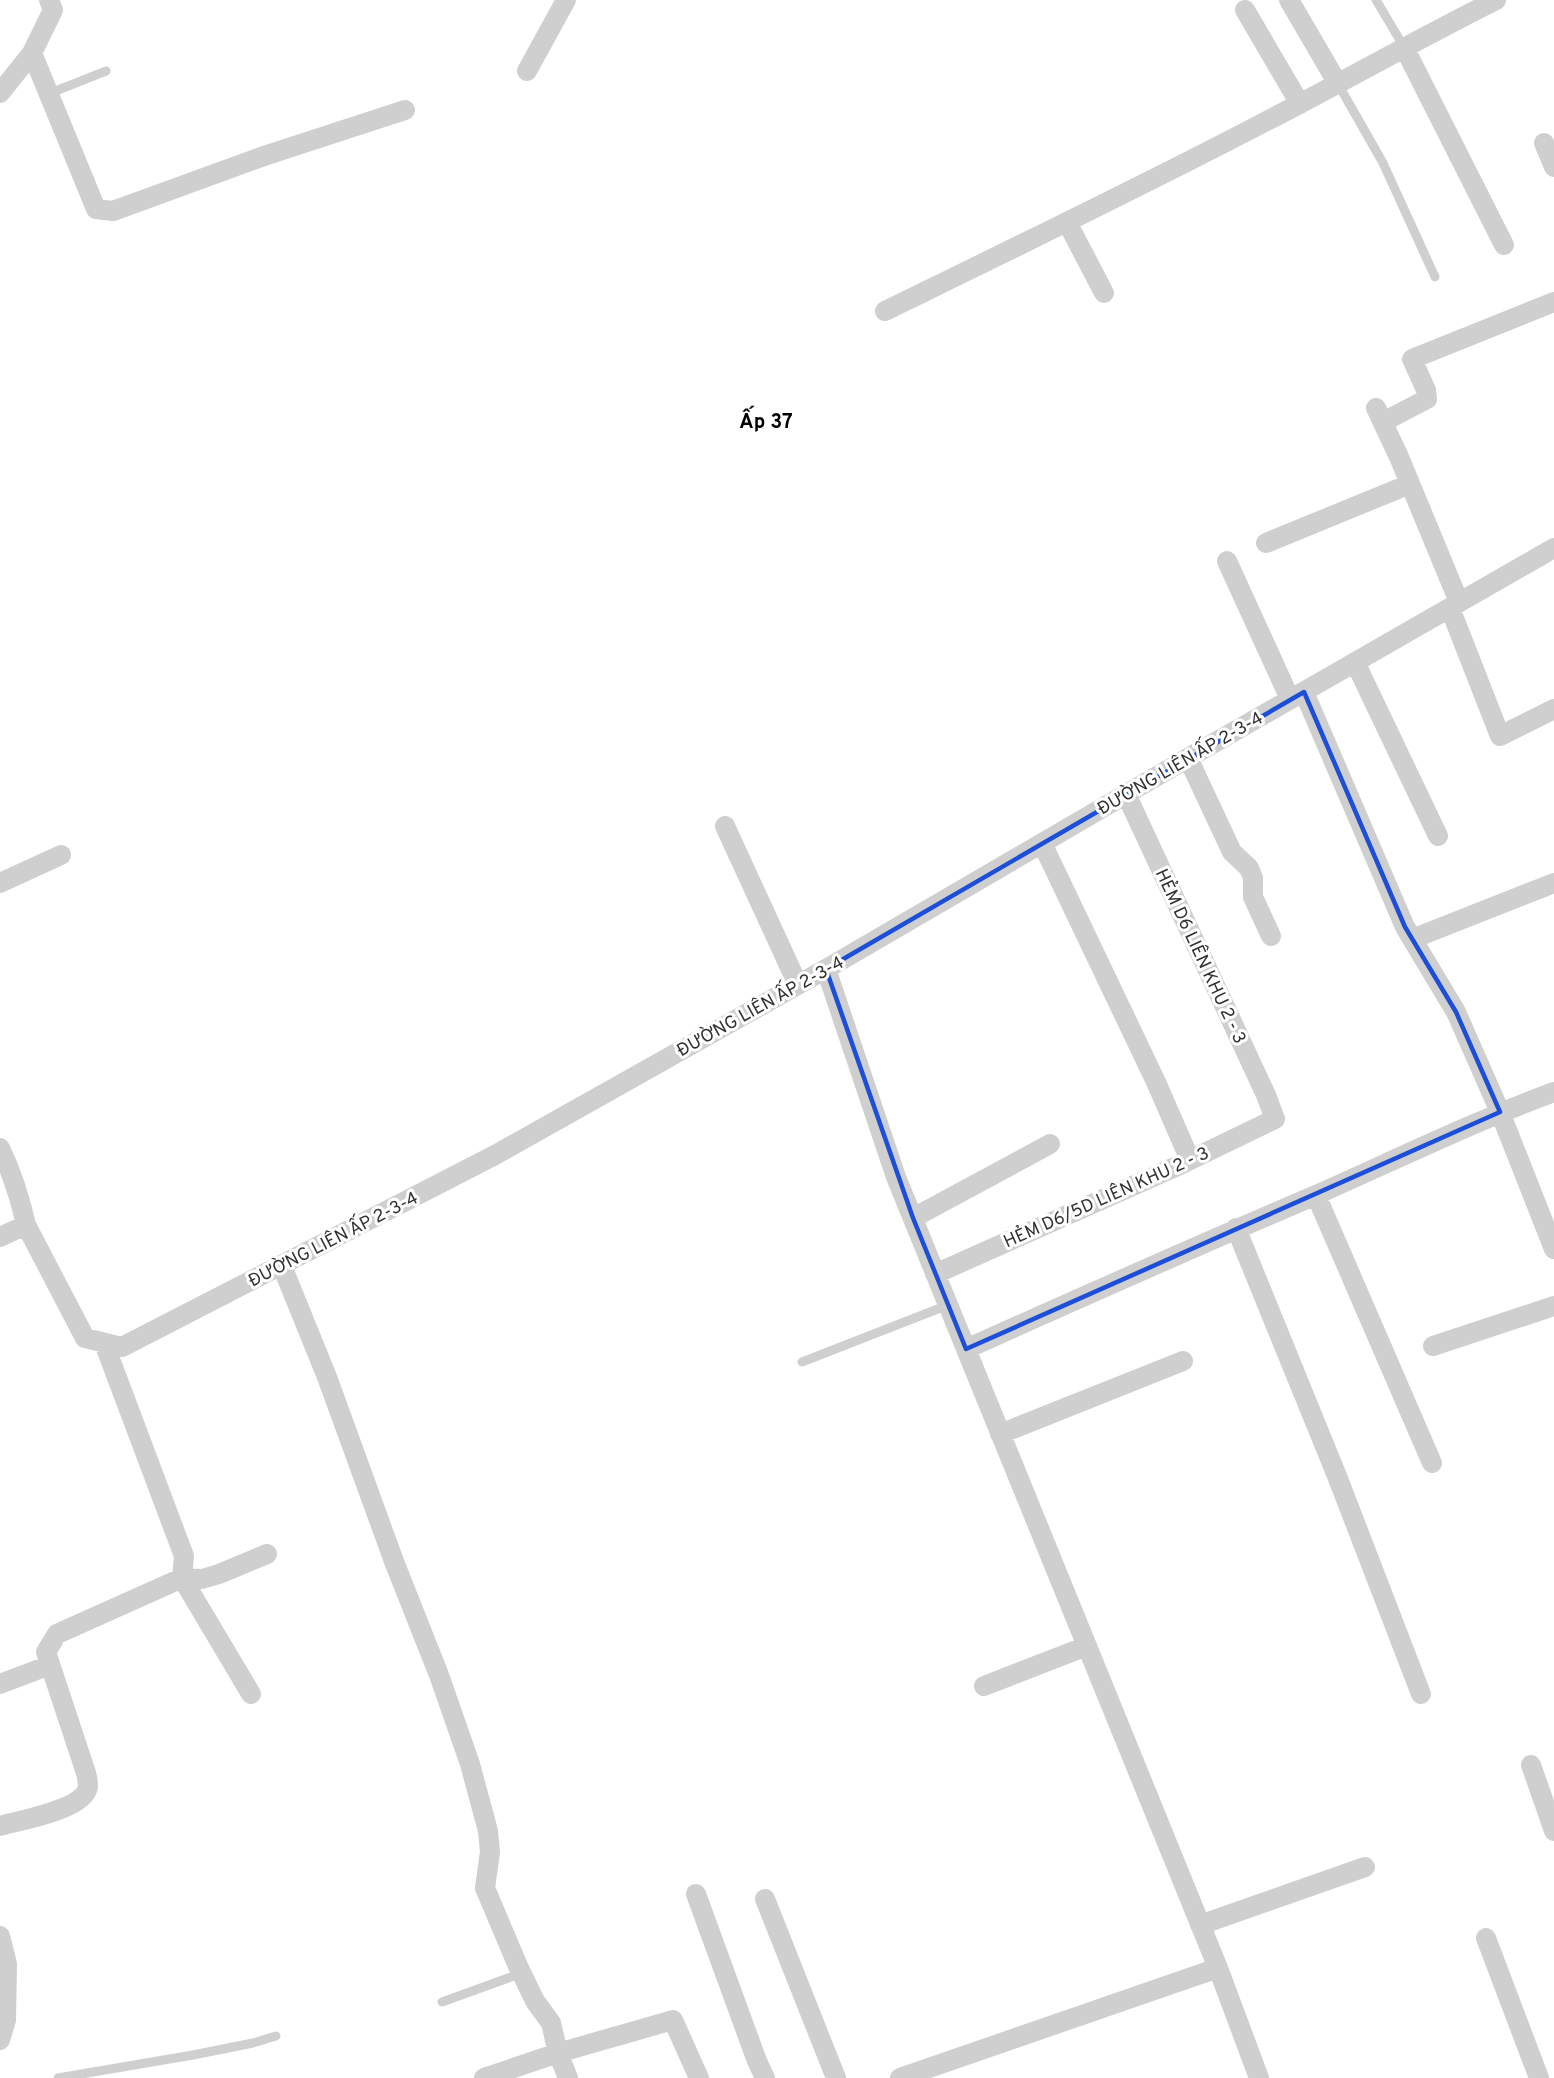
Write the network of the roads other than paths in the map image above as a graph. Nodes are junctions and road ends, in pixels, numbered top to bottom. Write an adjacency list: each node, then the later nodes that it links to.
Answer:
1 (50, 0): 8 (street)
2 (566, 0): 10 (street)
3 (1289, 0): 11 (street)
4 (1376, 0): 7 (lane)
5 (1496, 0): 7 (street)
6 (1245, 10): 14 (street)
7 (1404, 46): 11 (street); 19 (street)
8 (32, 53): 12 (street); 13 (street)
9 (106, 71): 13 (lane)
10 (527, 71)
11 (1338, 84): 14 (street); 20 (lane)
12 (0, 93)
13 (48, 94): 15 (street)
14 (1300, 104): 18 (street)
15 (405, 110)
16 (1544, 143): 17 (street)
17 (1554, 167)
18 (1067, 222): 21 (street); 23 (street)
19 (1504, 244)
20 (1435, 277)
21 (1104, 293)
22 (1554, 302): 24 (street)
23 (885, 311)
24 (1410, 484): 25 (street); 28 (street)
25 (1266, 543)
26 (1554, 548): 28 (street, ĐƯỜNG LIÊN ẤP 2-3-4)
27 (1227, 561): 30 (street)
28 (1454, 605): 29 (street, ĐƯỜNG LIÊN ẤP 2-3-4); 31 (street)
29 (1355, 662): 30 (street, ĐƯỜNG LIÊN ẤP 2-3-4); 35 (street)
30 (1297, 696): 32 (street, ĐƯỜNG LIÊN ẤP 2-3-4); 41 (street)
31 (1554, 710)
32 (1188, 758): 33 (street, ĐƯỜNG LIÊN ẤP 2-3-4); 40 (street)
33 (1126, 794): 36 (street, ĐƯỜNG LIÊN ẤP 2-3-4); 46 (street, HẺM D6 LIÊN KHU 2 - 3)
34 (725, 826): 43 (street)
35 (1438, 836)
36 (1042, 843): 42 (street, ĐƯỜNG LIÊN ẤP 2-3-4); 49 (street)
37 (61, 855): 38 (street)
38 (0, 883)
39 (1554, 883): 41 (street)
40 (1271, 936)
41 (1412, 939): 45 (street)
42 (826, 969): 43 (street, ĐƯỜNG LIÊN ẤP 2-3-4); 51 (street)
43 (798, 985): 56 (street, ĐƯỜNG LIÊN ẤP 2-3-4)
44 (1554, 1092): 45 (street)
45 (1500, 1112): 50 (street); 55 (street)
46 (1275, 1119): 49 (street, HẺM D6/5D LIÊN KHU 2 - 3)
47 (1050, 1144): 51 (street)
48 (0, 1148): 52 (street)
49 (1190, 1160): 57 (street, HẺM D6/5D LIÊN KHU 2 - 3)
50 (1316, 1194): 53 (street); 66 (street)
51 (912, 1218): 57 (street)
52 (26, 1225): 54 (street); 60 (street)
53 (1236, 1228): 62 (street); 74 (street)
54 (0, 1238)
55 (1554, 1249)
56 (282, 1266): 60 (street, ĐƯỜNG LIÊN ẤP 2-3-4); 85 (street)
57 (935, 1274): 58 (street)
58 (948, 1305): 62 (street); 64 (lane)
59 (1554, 1306): 61 (street)
60 (104, 1343): 68 (street)
61 (1433, 1346)
62 (966, 1349): 65 (street)
63 (1184, 1361): 65 (street)
64 (802, 1362)
65 (1000, 1434): 69 (street)
66 (1432, 1462)
67 (267, 1554): 68 (street)
68 (182, 1578): 70 (street); 73 (street)
69 (1087, 1646): 72 (street); 81 (street)
70 (50, 1665): 71 (street); 76 (street)
71 (0, 1684)
72 (984, 1686)
73 (251, 1694)
74 (1421, 1694)
75 (1531, 1765): 77 (street)
76 (0, 1826)
77 (1554, 1832)
78 (1365, 1867): 81 (street)
79 (696, 1894): 95 (street)
80 (765, 1899): 96 (street)
81 (1200, 1924): 84 (street)
82 (0, 1936): 86 (street)
83 (1486, 1938): 99 (street)
84 (1218, 1968): 97 (street); 98 (street)
85 (522, 1973): 87 (lane); 90 (street)
86 (3, 1978): 89 (street)
87 (442, 2002)
88 (276, 2036): 91 (lane)
89 (0, 2040)
90 (558, 2053): 92 (street); 93 (street); 94 (street)
91 (57, 2078)
92 (484, 2078)
93 (568, 2078)
94 (699, 2078)
95 (765, 2078)
96 (836, 2078)
97 (900, 2078)
98 (1260, 2078)
99 (1539, 2078)

